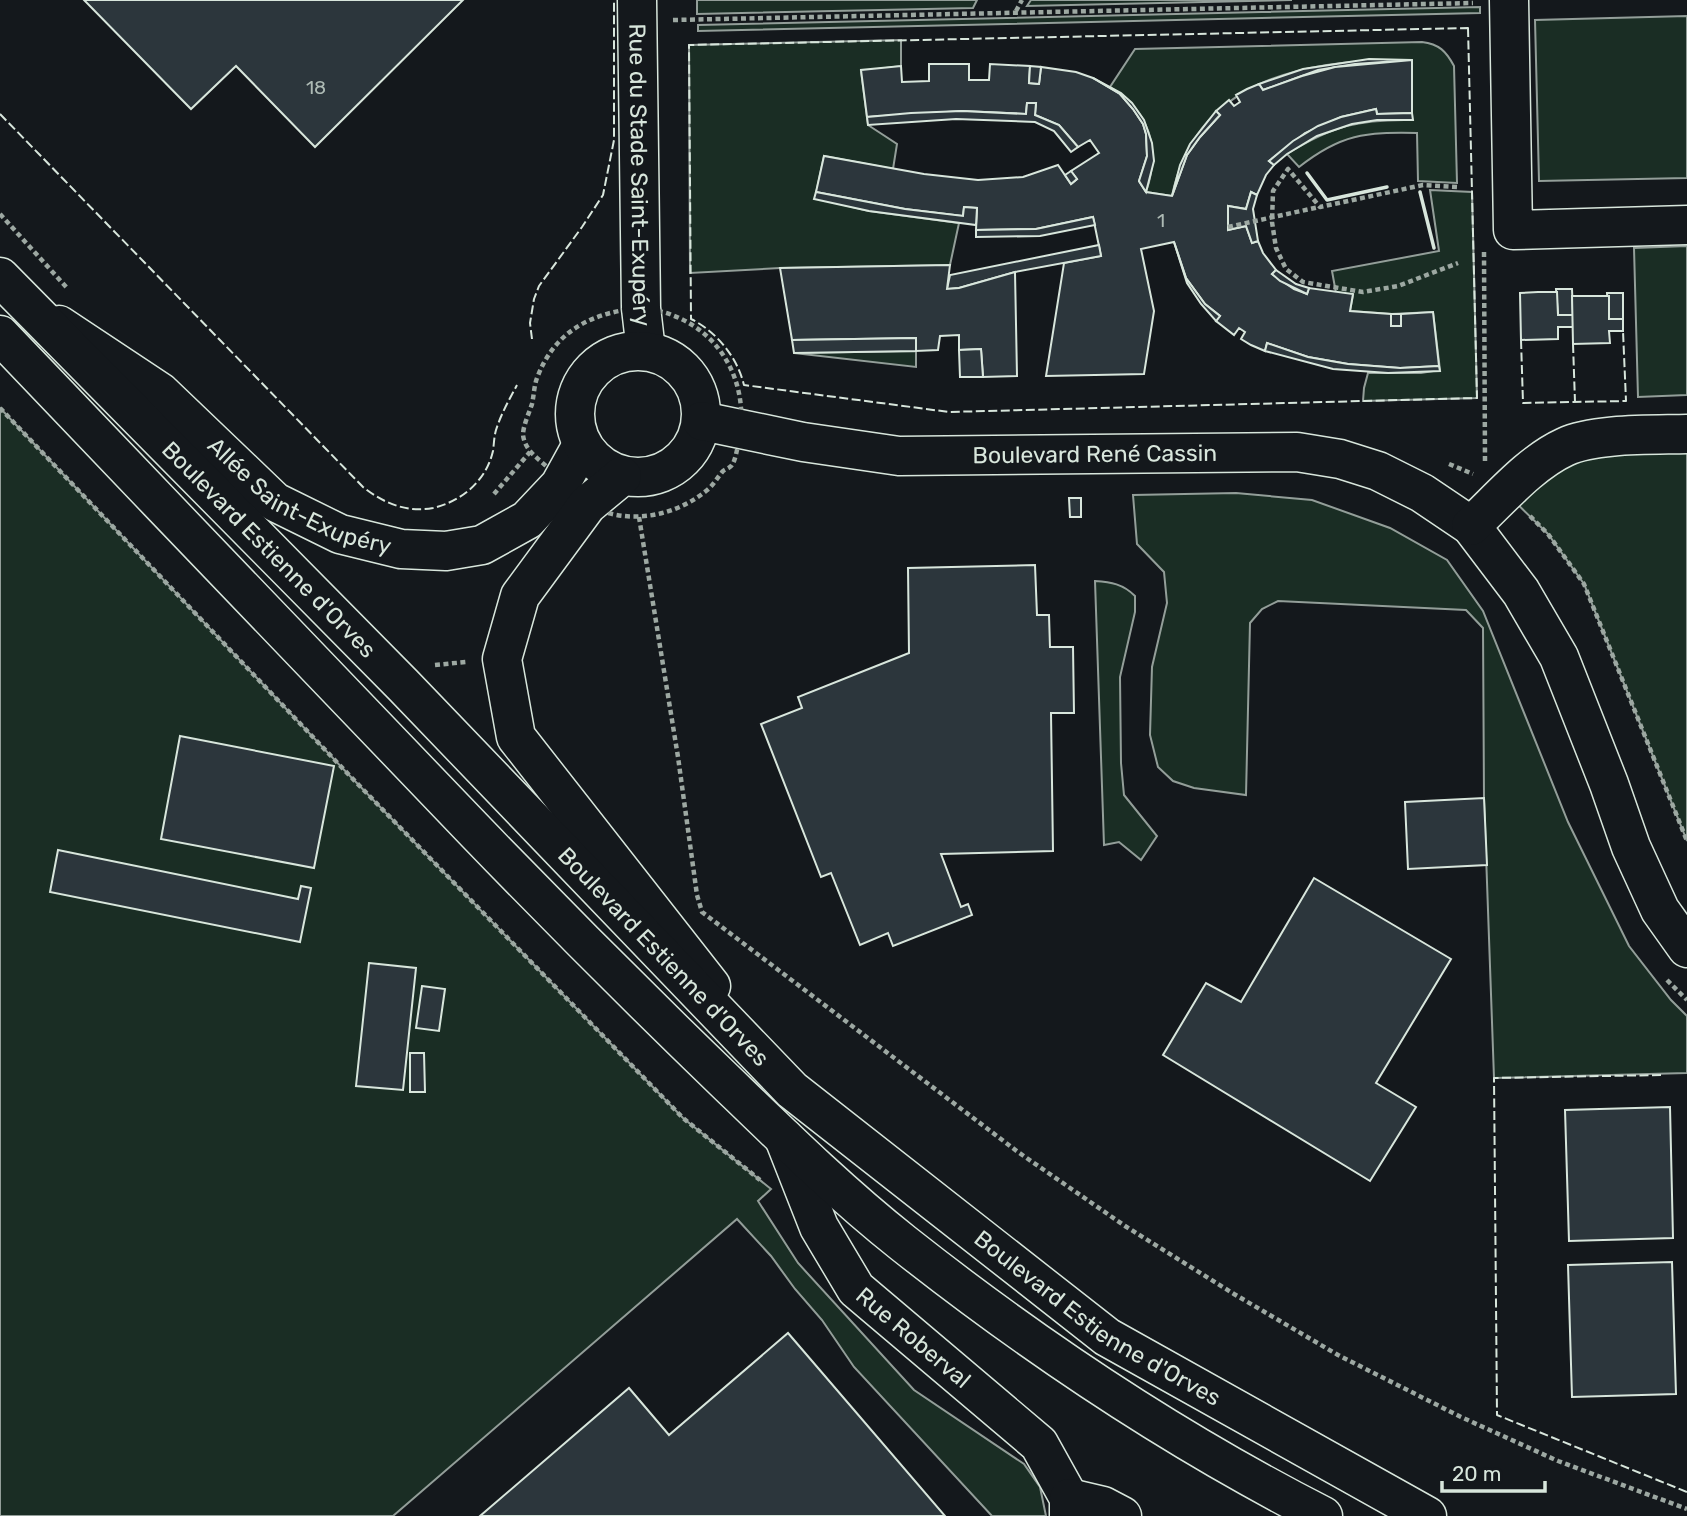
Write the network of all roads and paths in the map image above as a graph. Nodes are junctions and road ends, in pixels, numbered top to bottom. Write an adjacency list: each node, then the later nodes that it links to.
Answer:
1 (1022, 0): 3 (path)
2 (1509, 1): 3 (path); 9 (street)
3 (1016, 12): 4 (path)
4 (648, 13): 14 (street, Rue du Stade Saint-Exupéry)
5 (1457, 187): 6 (path)
6 (1320, 207): 8 (path); 8 (path)
7 (0, 214): 13 (path)
8 (1272, 217): 10 (path); 11 (path)
9 (1687, 225)
10 (1228, 227)
11 (1458, 263)
12 (11, 288): 24 (street, Allée Saint-Exupéry); 30 (street, Boulevard Estienne d'Orves)
13 (74, 295)
14 (641, 308): 16 (street, Rue du Stade Saint-Exupéry); 18 (path); 21 (path)
15 (0, 335): 31 (street, Boulevard Estienne d'Orves)
16 (646, 351): 17 (street); 20 (street)
17 (702, 421): 18 (street, Boulevard René Cassin); 22 (street)
18 (740, 430): 26 (path); 27 (street, Boulevard René Cassin)
19 (1687, 434): 23 (street)
20 (582, 445): 22 (street); 24 (street, Allée Saint-Exupéry)
21 (530, 453): 24 (path); 25 (path)
22 (622, 476): 24 (street, Allée Saint-Exupéry)
23 (1506, 493): 27 (street); 28 (path)
24 (574, 495): 26 (path); 30 (street, Allée Saint-Exupéry)
25 (485, 502)
26 (639, 517): 33 (path)
27 (1471, 526): 29 (street, Boulevard René Cassin)
28 (1687, 841)
29 (1687, 948)
30 (792, 1090): 36 (street, Boulevard Estienne d'Orves)
31 (784, 1138): 32 (street, Rue Roberval); 35 (street, Boulevard Estienne d'Orves)
32 (1069, 1507): 34 (street)
33 (1687, 1509)
34 (1122, 1516)
35 (1323, 1516)
36 (1427, 1516)

